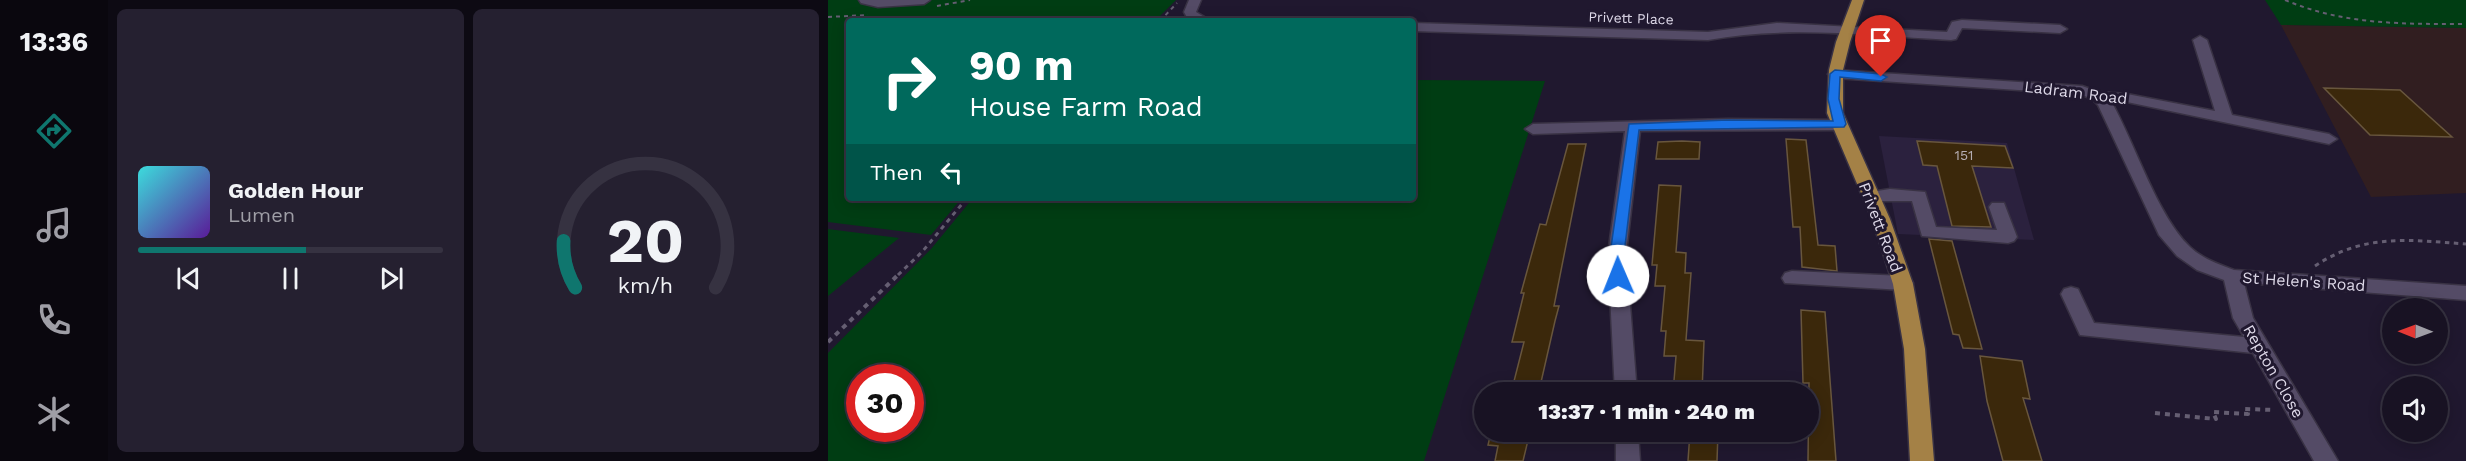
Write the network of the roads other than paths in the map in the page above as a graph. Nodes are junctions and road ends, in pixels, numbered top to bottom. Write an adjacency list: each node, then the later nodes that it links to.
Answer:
1 (865, 0): 2 (street)
2 (924, 0)
3 (1195, 0): 5 (street)
4 (1858, 0): 8 (main road, Privett Road)
5 (1194, 18)
6 (2052, 25): 8 (street, Privett Place)
7 (1416, 27): 8 (street, Privett Place)
8 (1847, 30): 10 (main road, Privett Road)
9 (2184, 38): 12 (street)
10 (1835, 74): 11 (street, Ladram Road); 13 (main road, Privett Road)
11 (2097, 96): 12 (street, Ladram Road); 19 (street, St Helen's Road)
12 (2225, 118): 16 (street, Ladram Road)
13 (1840, 124): 14 (street); 17 (main road, Privett Road)
14 (1633, 127): 15 (street); 25 (street)
15 (1533, 129)
16 (2319, 135)
17 (1871, 197): 18 (street); 21 (main road, Privett Road)
18 (1998, 207)
19 (2233, 276): 22 (street, St Helen's Road); 24 (street, Repton Close)
20 (1792, 278): 21 (street)
21 (1903, 283): 28 (main road, Privett Road)
22 (2466, 293)
23 (2071, 294): 24 (street)
24 (2259, 346): 29 (street, Repton Close)
25 (1625, 382)
26 (1627, 442): 27 (street)
27 (1628, 461)
28 (1922, 461)
29 (2326, 461)

